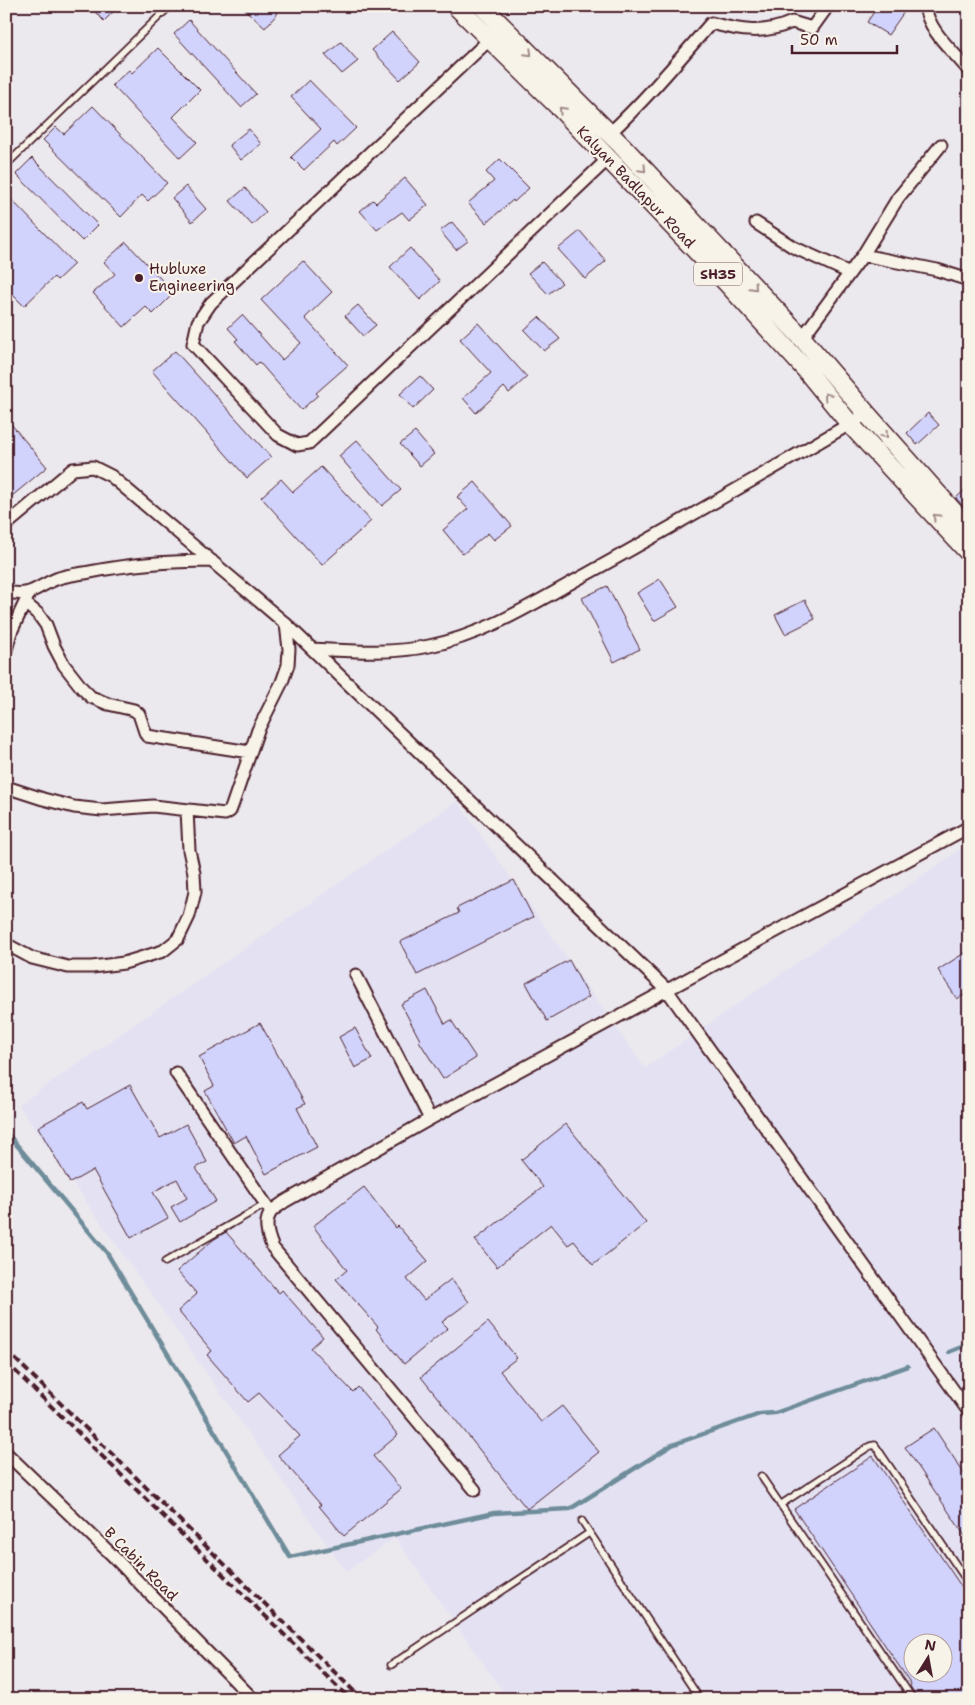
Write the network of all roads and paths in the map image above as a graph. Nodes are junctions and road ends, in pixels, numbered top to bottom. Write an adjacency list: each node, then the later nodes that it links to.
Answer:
1 (170, 6): 13 (lane)
2 (456, 6): 7 (main road, Kalyan Badlapur Road / SH35)
3 (482, 6): 6 (main road, Kalyan Badlapur Road / SH35)
4 (925, 6): 8 (street)
5 (825, 10): 9 (street)
6 (502, 26): 7 (main road); 9 (main road, Kalyan Badlapur Road / SH35, one-way to 9)
7 (490, 39): 12 (main road, Kalyan Badlapur Road / SH35, one-way to 7); 12 (street)
8 (969, 71)
9 (609, 134): 11 (main road, Kalyan Badlapur Road / SH35)
10 (940, 145): 15 (street)
11 (622, 146): 12 (main road); 17 (main road, Kalyan Badlapur Road / SH35, one-way to 17)
12 (608, 159): 17 (main road, Kalyan Badlapur Road / SH35)
13 (6, 165)
14 (756, 223): 16 (street)
15 (863, 254): 16 (street); 18 (street)
16 (850, 273): 19 (street)
17 (732, 276): 19 (main road, Kalyan Badlapur Road / SH35, one-way to 19); 21 (main road, Kalyan Badlapur Road / SH35, one-way to 17)
18 (969, 280)
19 (802, 338): 20 (main road, Kalyan Badlapur Road / SH35)
20 (867, 414): 21 (street); 23 (main road, Kalyan Badlapur Road / SH35, one-way to 23)
21 (850, 424): 24 (main road, Kalyan Badlapur Road / SH35, one-way to 21); 29 (street)
22 (6, 525): 25 (street)
23 (969, 529)
24 (969, 553)
25 (212, 561): 27 (street); 28 (street)
26 (6, 592): 27 (street)
27 (27, 598): 30 (street); 31 (street)
28 (286, 624): 29 (street); 31 (street)
29 (312, 649): 37 (street)
30 (6, 650)
31 (250, 752): 33 (street)
32 (6, 787): 33 (street)
33 (187, 810): 35 (street)
34 (969, 827): 37 (street)
35 (6, 944)
36 (356, 975): 39 (street)
37 (667, 990): 39 (street); 42 (street)
38 (176, 1073): 40 (street)
39 (430, 1119): 40 (street)
40 (268, 1208): 41 (lane); 45 (street)
41 (165, 1262)
42 (969, 1412)
43 (6, 1453): 51 (street, B Cabin Road)
44 (761, 1476): 46 (lane)
45 (474, 1490)
46 (780, 1504): 49 (lane); 53 (lane)
47 (582, 1521): 48 (lane)
48 (589, 1533): 50 (lane); 52 (lane)
49 (969, 1584)
50 (391, 1665)
51 (253, 1699)
52 (700, 1699)
53 (913, 1699)

